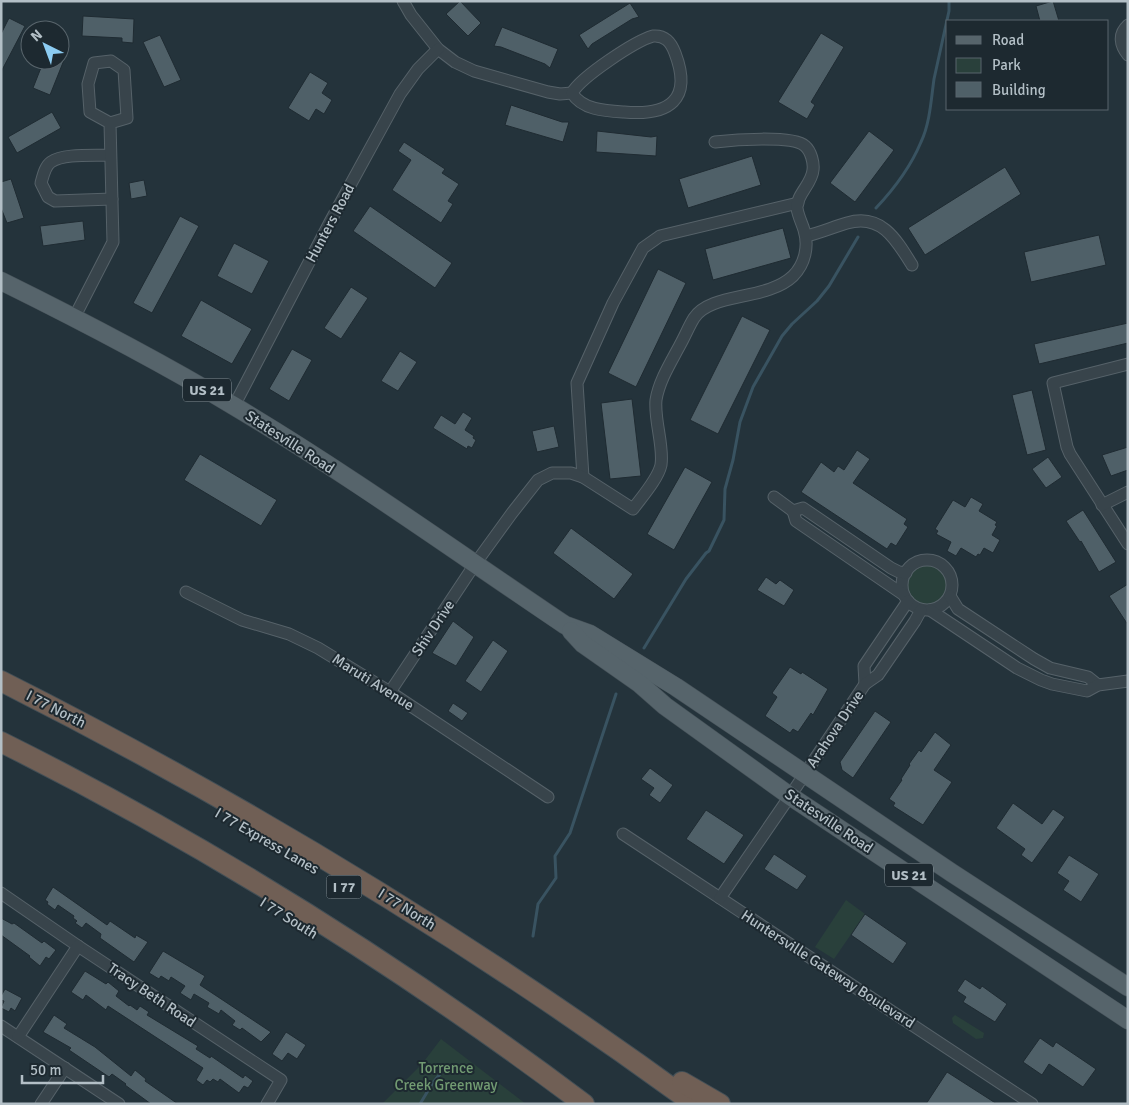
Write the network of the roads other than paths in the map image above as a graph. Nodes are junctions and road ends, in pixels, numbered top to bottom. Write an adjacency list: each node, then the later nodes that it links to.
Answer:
1 (403, 1): 3 (street)
2 (1128, 25): 4 (street)
3 (438, 49): 5 (street); 16 (street, Hunters Road)
4 (1128, 55)
5 (572, 93): 5 (street)
6 (110, 123): 6 (street); 8 (street)
7 (716, 142): 10 (street)
8 (110, 155): 9 (street); 9 (street)
9 (112, 199): 14 (street)
10 (798, 203): 11 (street); 17 (street)
11 (806, 236): 12 (street); 17 (street)
12 (912, 265)
13 (1, 281): 14 (main road, Statesville Road / US 21)
14 (74, 318): 16 (main road, Statesville Road / US 21)
15 (1128, 364): 20 (street)
16 (234, 406): 23 (main road, Statesville Road / US 21)
17 (583, 477): 23 (street, Shiv Drive)
18 (1128, 492): 20 (street)
19 (774, 497): 21 (street)
20 (1102, 505): 22 (street)
21 (793, 511): 24 (street); 27 (street)
22 (1128, 544)
23 (476, 564): 29 (main road, Statesville Road / US 21); 34 (street, Shiv Drive)
24 (906, 573): 26 (street); 27 (street)
25 (186, 592): 34 (street, Maruti Avenue)
26 (950, 596): 28 (street); 33 (street)
27 (906, 598): 28 (street); 32 (street, Arahova Drive)
28 (926, 610): 32 (street, Arahova Drive); 33 (street)
29 (565, 625): 38 (main road, Statesville Road / US 21); 39 (main road, Statesville Road / US 21)
30 (1, 681): 48 (highway, I 77 North / I 77)
31 (1128, 681): 33 (street)
32 (865, 684): 38 (street, Arahova Drive)
33 (1098, 685)
34 (390, 692): 40 (street, Maruti Avenue)
35 (1, 697): 56 (highway, I 77 Express Lanes / I 77)
36 (1, 742): 55 (highway)
37 (1, 757): 54 (highway, I 77 South)
38 (806, 773): 39 (street, Arahova Drive); 45 (main road, Statesville Road / US 21)
39 (790, 796): 43 (street, Arahova Drive); 46 (main road, Statesville Road / US 21)
40 (548, 797)
41 (623, 834): 43 (street, Huntersville Gateway Boulevard)
42 (1, 893): 44 (street, Tracy Beth Road)
43 (720, 898): 59 (street, Huntersville Gateway Boulevard)
44 (78, 946): 49 (street); 53 (street, Tracy Beth Road)
45 (1128, 987)
46 (1126, 1017)
47 (1, 1026): 49 (street)
48 (585, 1026): 57 (highway, I 77 North / I 77); 58 (highway)
49 (18, 1037): 50 (street)
50 (65, 1068): 51 (street); 52 (street)
51 (41, 1104)
52 (119, 1104)
53 (267, 1104)
54 (561, 1104)
55 (584, 1104)
56 (670, 1104)
57 (694, 1104)
58 (720, 1104)
59 (1032, 1104)

